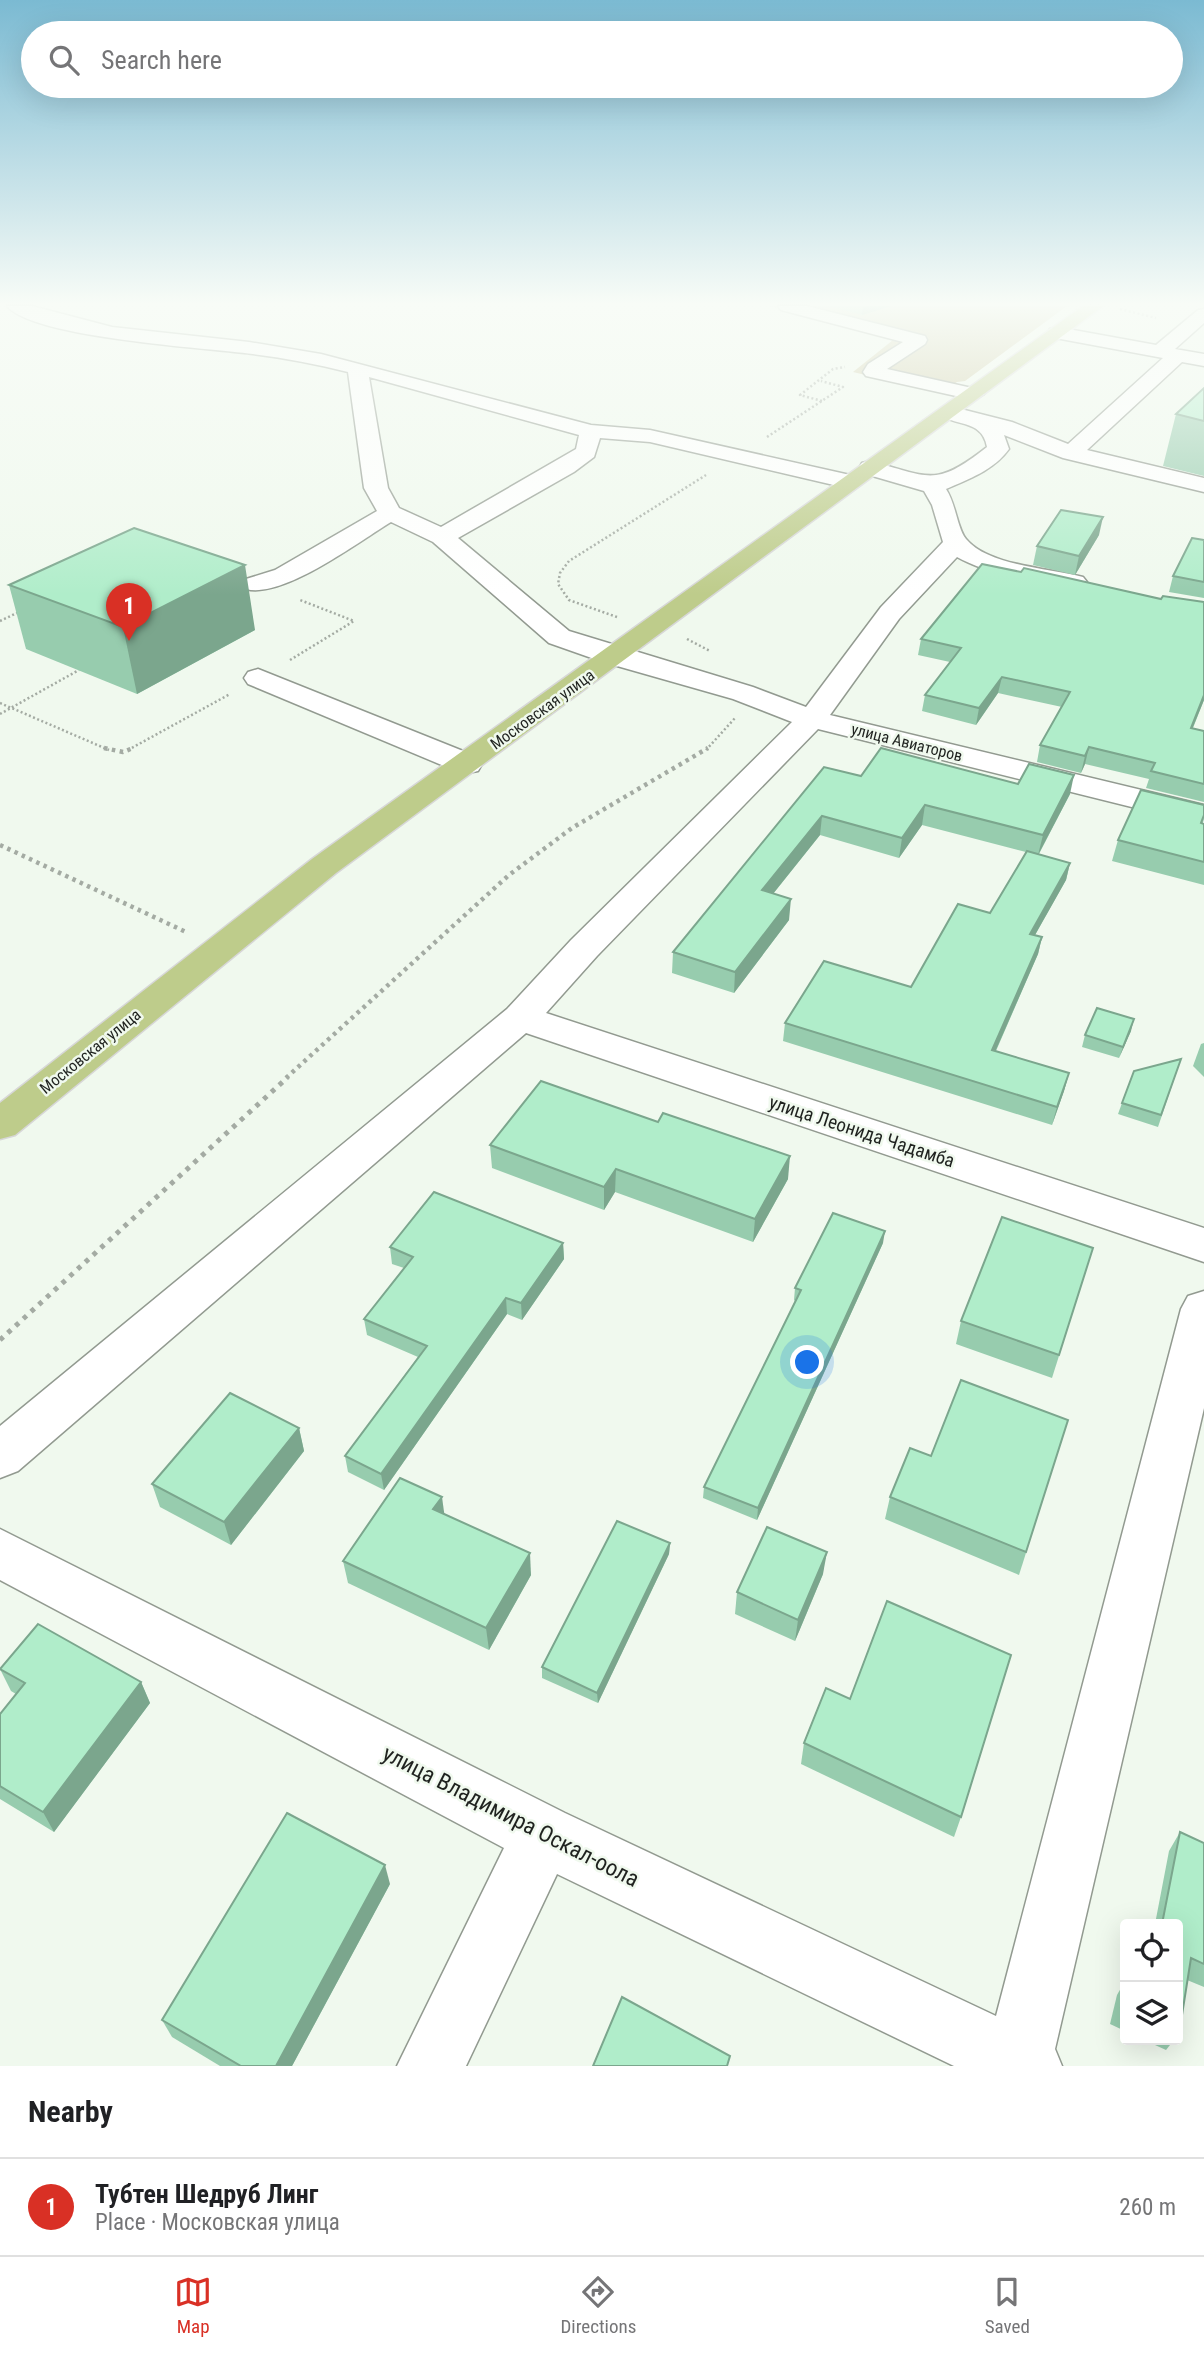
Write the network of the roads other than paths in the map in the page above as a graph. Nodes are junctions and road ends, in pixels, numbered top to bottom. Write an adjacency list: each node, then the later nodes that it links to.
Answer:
1 (363, 402): 14 (street)
2 (480, 402): 7 (street)
3 (952, 402): 6 (street)
4 (974, 402): 6 (main road, Московская улица)
5 (1121, 402): 9 (street)
6 (967, 408): 8 (street); 9 (street); 10 (main road, Московская улица)
7 (591, 431): 10 (street); 15 (street)
8 (998, 449): 12 (street); 13 (street)
9 (1071, 453): 11 (street)
10 (861, 475): 12 (street); 19 (main road, Московская улица)
11 (1204, 485)
12 (933, 486): 16 (street)
13 (1204, 496)
14 (390, 513): 15 (street, улица Авиаторов); 17 (street)
15 (442, 537): 19 (street, улица Авиаторов)
16 (956, 543): 18 (street); 21 (street)
17 (255, 584)
18 (1098, 587)
19 (613, 656): 21 (street, улица Авиаторов); 22 (main road, Московская улица)
20 (258, 678): 22 (street)
21 (812, 719): 23 (street, улица Авиаторов); 24 (street)
22 (467, 764): 25 (main road, Московская улица)
23 (1204, 816)
24 (520, 1018): 26 (street, улица Леонида Чадамба); 28 (street)
25 (0, 1125)
26 (1204, 1245)
27 (1204, 1309): 31 (street)
28 (0, 1456)
29 (0, 1553): 30 (street, улица Владимира Оскал-оола)
30 (543, 1835): 31 (street, улица Владимира Оскал-оола); 32 (street)
31 (1023, 2064)
32 (431, 2066)

